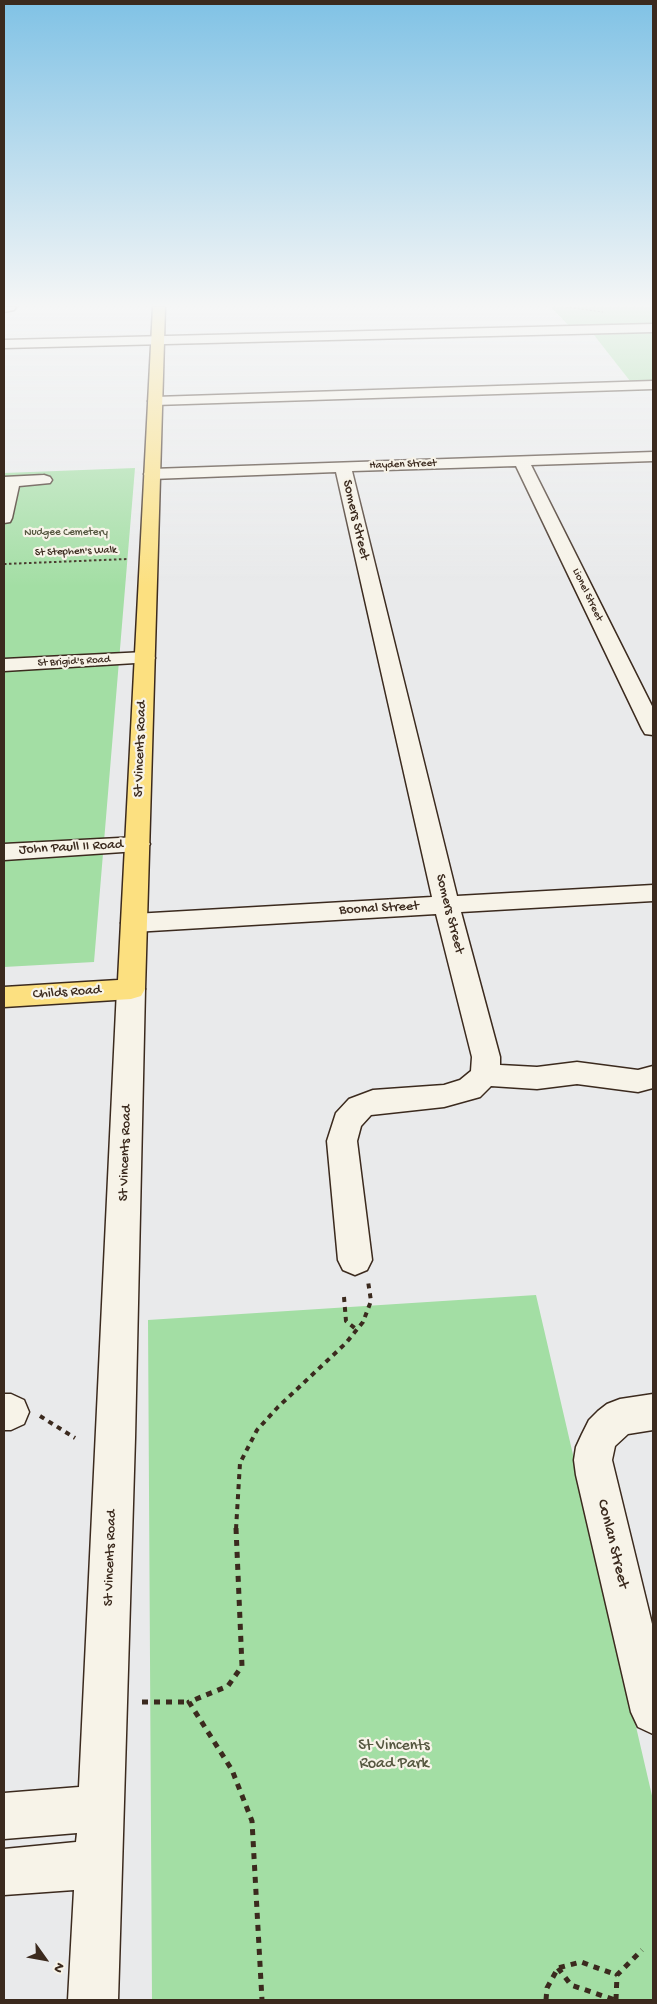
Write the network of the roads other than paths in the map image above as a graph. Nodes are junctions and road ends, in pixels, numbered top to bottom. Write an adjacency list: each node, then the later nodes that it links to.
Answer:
1 (155, 400): 5 (main road, St Vincents Road)
2 (653, 456): 3 (street, Hayden Street)
3 (521, 461): 4 (street, Hayden Street); 11 (street, Lionel Street)
4 (343, 467): 5 (street, Hayden Street); 15 (street, Somers Street)
5 (152, 474): 9 (main road, St Vincents Road)
6 (44, 480): 7 (street)
7 (8, 482): 8 (street)
8 (4, 518)
9 (145, 658): 10 (street, St Brigid's Road); 12 (main road, St Vincents Road)
10 (4, 665)
11 (653, 729)
12 (138, 844): 13 (street, John Paull II Road); 16 (main road, St Vincents Road)
13 (4, 852)
14 (653, 893): 15 (street, Boonal Street)
15 (447, 906): 16 (street, Boonal Street); 19 (street, Somers Street)
16 (134, 923): 17 (main road, St Vincents Road)
17 (131, 988): 18 (main road, Childs Road); 24 (street, St Vincents Road)
18 (4, 997)
19 (485, 1075): 20 (street); 21 (street)
20 (653, 1077)
21 (355, 1260)
22 (653, 1412): 23 (street, Conlan Street)
23 (653, 1712)
24 (100, 1808): 25 (street); 26 (street, St Vincents Road)
25 (4, 1816)
26 (98, 1864): 27 (street); 28 (street, St Vincents Road)
27 (4, 1872)
28 (93, 2000)

